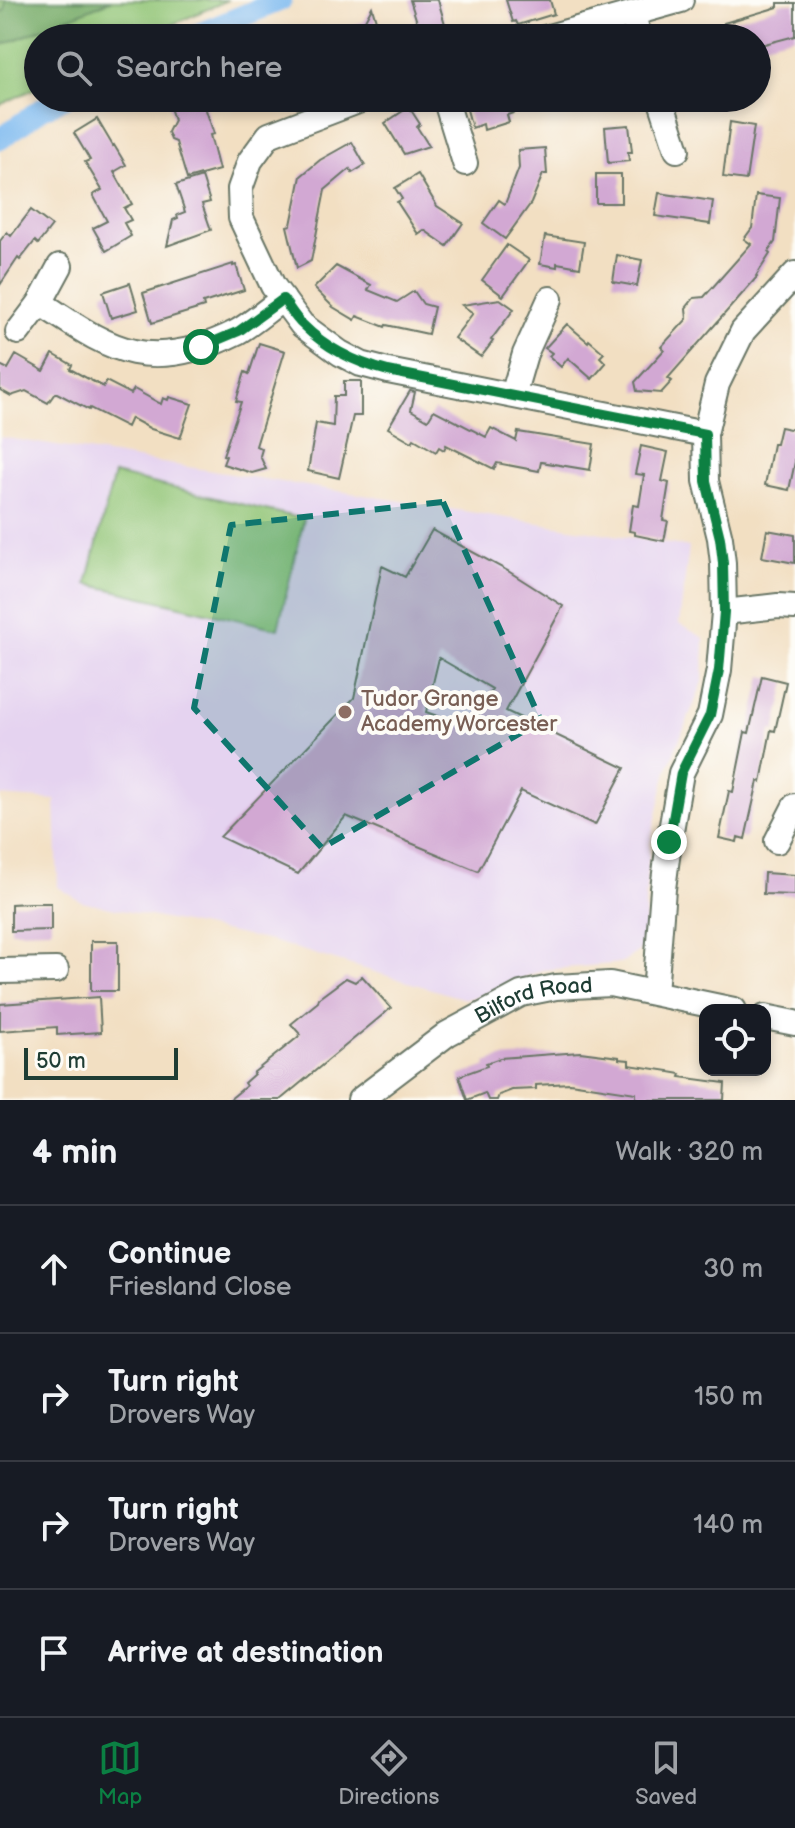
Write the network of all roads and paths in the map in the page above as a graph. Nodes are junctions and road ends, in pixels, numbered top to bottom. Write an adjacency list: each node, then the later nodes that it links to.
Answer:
1 (681, 0): 2 (street)
2 (632, 14): 3 (street); 4 (street)
3 (596, 24)
4 (635, 24)
5 (329, 112): 12 (street)
6 (449, 112): 9 (street)
7 (665, 112): 8 (street)
8 (677, 150)
9 (465, 163)
10 (60, 266): 14 (street)
11 (795, 274): 17 (street)
12 (283, 299): 14 (street); 16 (street)
13 (550, 299): 16 (street)
14 (40, 303): 15 (street)
15 (18, 332)
16 (513, 395): 17 (street)
17 (705, 434): 19 (street)
18 (795, 607): 19 (street)
19 (724, 612): 24 (street)
20 (795, 806): 21 (street)
21 (777, 841)
22 (56, 970): 23 (street)
23 (0, 971)
24 (655, 993): 25 (street, Bilford Road); 28 (street, Bilford Road)
25 (706, 1004)
26 (771, 1018): 27 (street)
27 (795, 1023)
28 (360, 1100)

